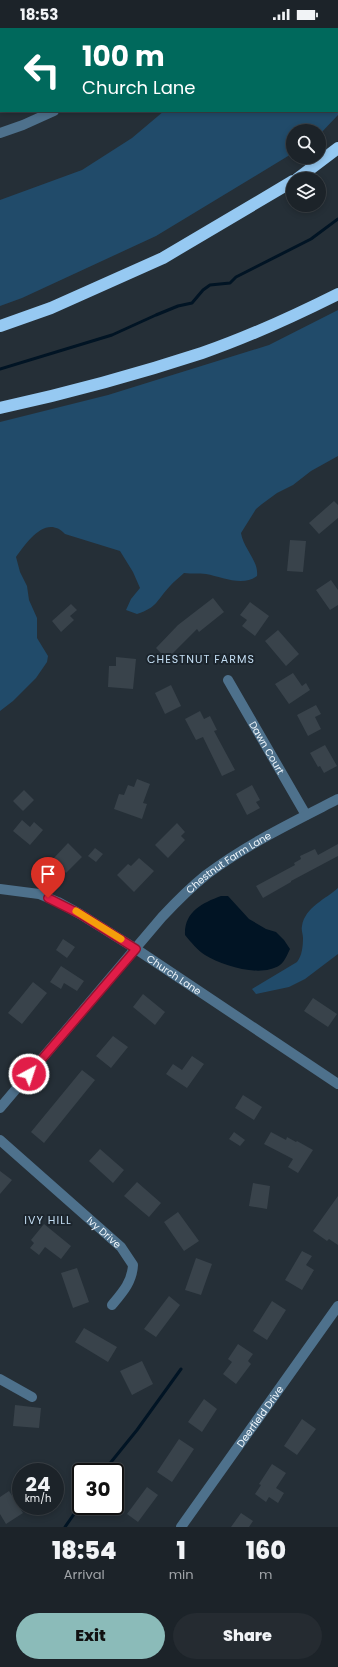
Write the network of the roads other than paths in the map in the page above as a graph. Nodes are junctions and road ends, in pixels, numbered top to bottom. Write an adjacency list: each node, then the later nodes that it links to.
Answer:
1 (52, 112): 2 (street)
2 (0, 133)
3 (338, 148): 4 (highway)
4 (306, 172)
5 (286, 185): 7 (highway)
6 (338, 294): 8 (highway)
7 (0, 326)
8 (0, 408)
9 (228, 680): 11 (street, Dawn Court)
10 (338, 799): 11 (street, Chestnut Farm Lane)
11 (306, 815): 13 (street, Chestnut Farm Lane)
12 (0, 889): 13 (street, Church Lane)
13 (136, 949): 14 (street, Church Lane); 15 (street, Chestnut Farm Lane)
14 (338, 1084)
15 (0, 1108)
16 (0, 1140): 17 (street, Ivy Drive)
17 (112, 1305)
18 (338, 1307): 21 (street, Deerfield Drive)
19 (0, 1379): 20 (street)
20 (32, 1397)
21 (181, 1527)

